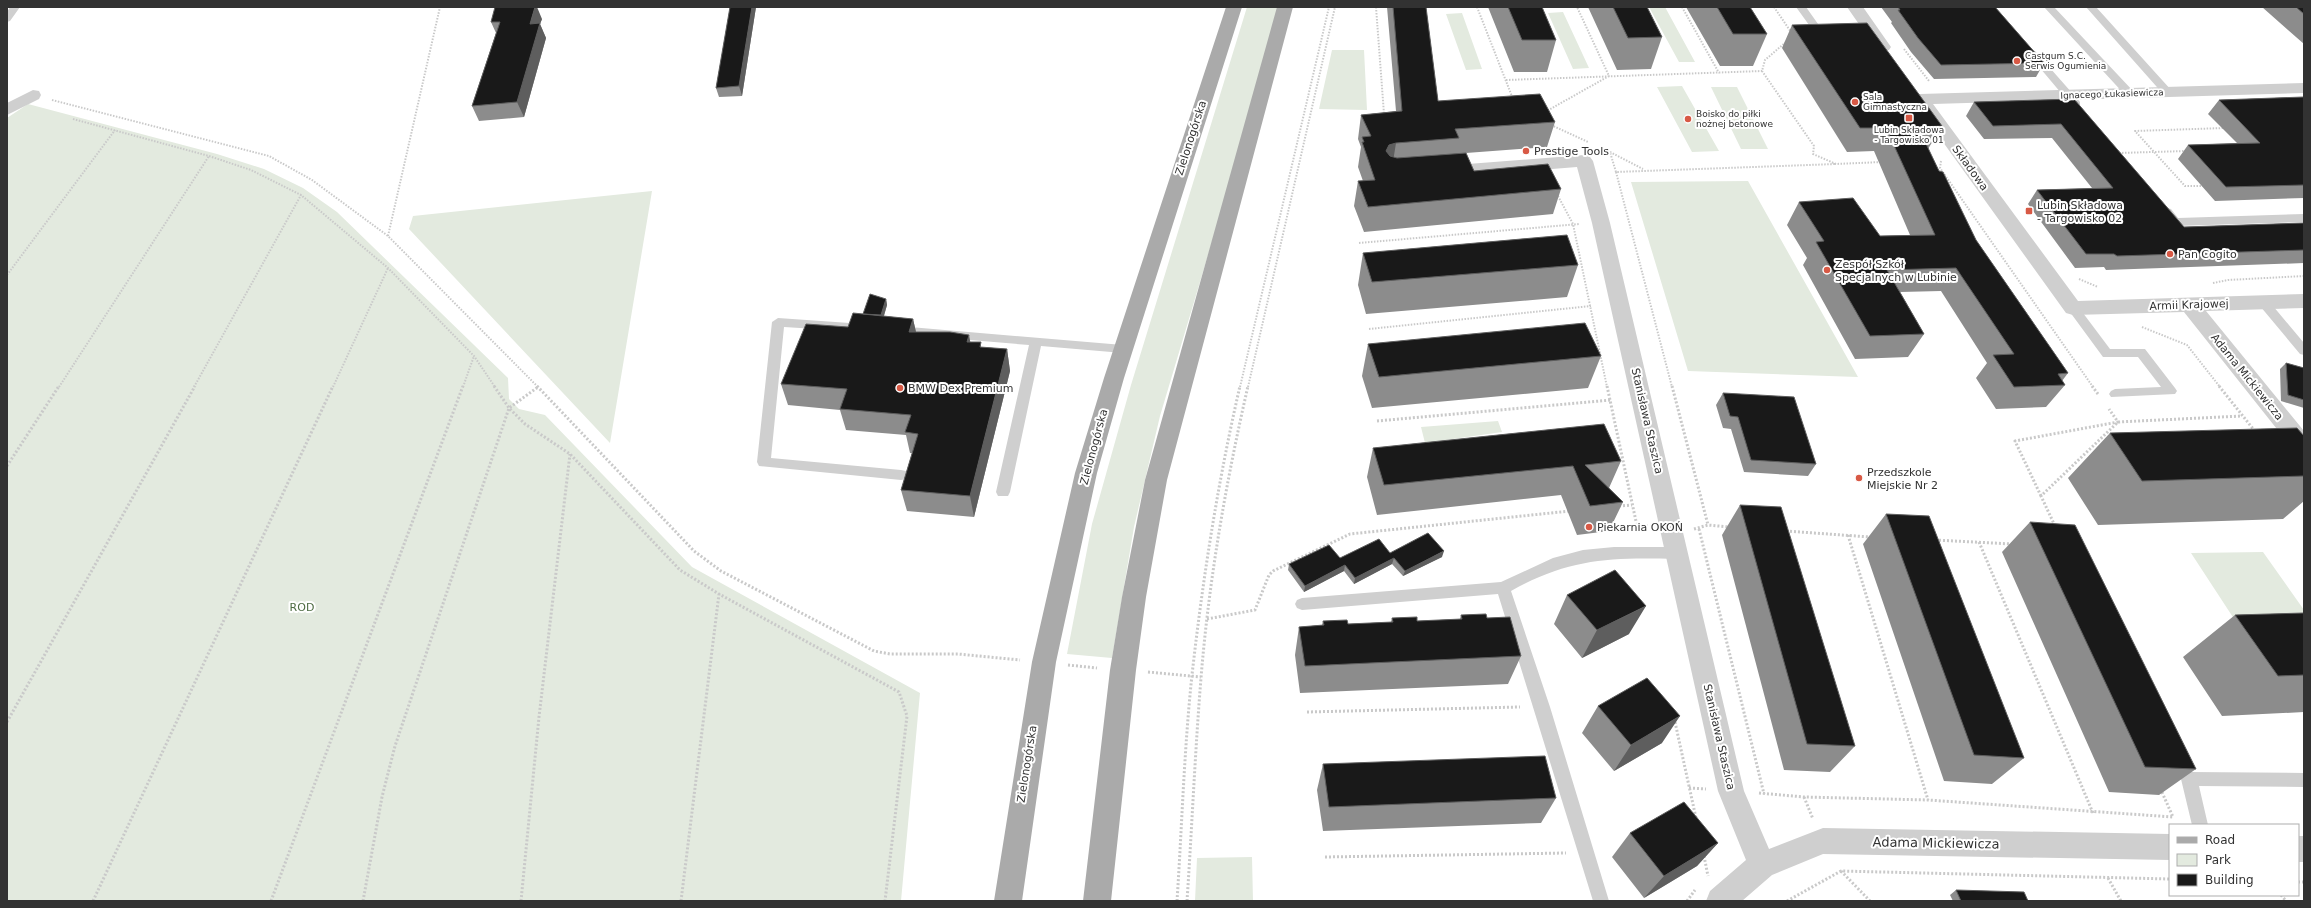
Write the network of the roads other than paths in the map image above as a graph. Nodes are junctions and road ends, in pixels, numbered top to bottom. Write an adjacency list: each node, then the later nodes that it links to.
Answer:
1 (15, 7): 8 (lane)
2 (1234, 7): 29 (main road, Zielonogórska)
3 (1284, 7): 44 (main road)
4 (1801, 7): 9 (lane)
5 (1855, 7): 11 (street)
6 (2050, 7): 15 (lane)
7 (2091, 7): 14 (lane)
8 (7, 19)
9 (1835, 34)
10 (2027, 46): 17 (lane)
11 (1896, 51)
12 (1909, 83): 18 (street, Składowa)
13 (2304, 88): 14 (street, Ignacego Łukasiewicza)
14 (2168, 92): 15 (street, Ignacego Łukasiewicza)
15 (2130, 94): 17 (street, Ignacego Łukasiewicza)
16 (33, 95): 19 (street)
17 (2069, 96): 18 (street, Ignacego Łukasiewicza); 20 (lane)
18 (1920, 99): 27 (street, Składowa)
19 (7, 110)
20 (2084, 113)
21 (1423, 173): 35 (street, Stanisława Staszica)
22 (2161, 205): 23 (lane)
23 (2304, 218)
24 (2304, 301): 25 (street, Armii Krajowej)
25 (2264, 302): 26 (street, Armii Krajowej); 30 (lane)
26 (2191, 306): 27 (street, Armii Krajowej); 32 (street, Adama Mickiewicza)
27 (2074, 308): 31 (lane)
28 (1036, 341): 29 (lane); 33 (lane); 34 (lane)
29 (1123, 349): 43 (main road, Zielonogórska)
30 (2304, 351)
31 (2115, 394)
32 (2304, 447)
33 (901, 475)
34 (1003, 492)
35 (1677, 553): 36 (lane); 41 (street, Stanisława Staszica)
36 (1503, 588): 37 (lane); 45 (lane)
37 (1302, 604)
38 (2304, 780): 39 (lane)
39 (2200, 824)
40 (2169, 847): 41 (street, Adama Mickiewicza)
41 (1762, 865): 42 (street, Adama Mickiewicza)
42 (1707, 890)
43 (1008, 901)
44 (1097, 901)
45 (1601, 901)

